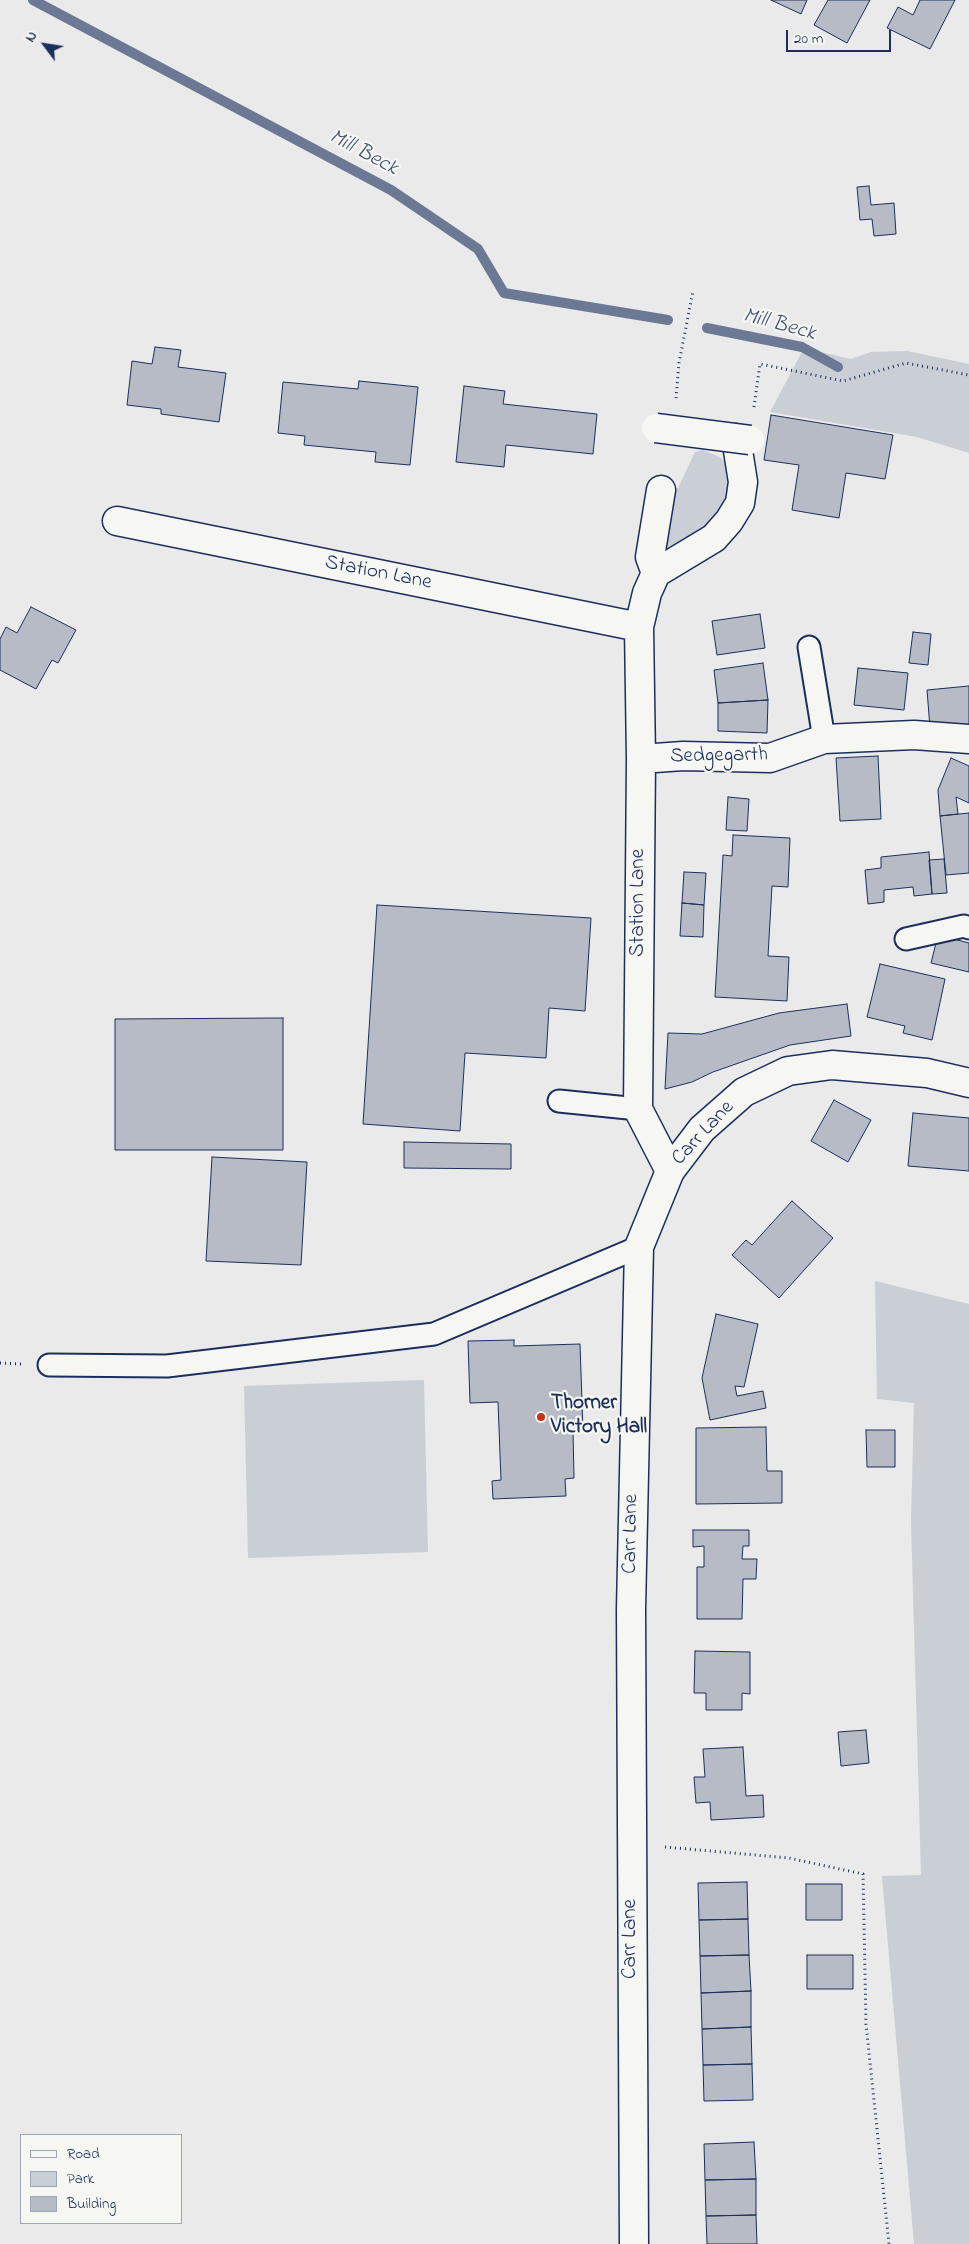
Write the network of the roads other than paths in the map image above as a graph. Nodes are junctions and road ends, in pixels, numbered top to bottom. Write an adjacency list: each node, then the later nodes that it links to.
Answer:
1 (656, 428): 4 (street, bridge)
2 (661, 490): 4 (street)
3 (117, 521): 5 (street, Station Lane)
4 (656, 573): 5 (street, Station Lane)
5 (639, 627): 9 (street, Station Lane)
6 (809, 647): 7 (lane)
7 (824, 739): 8 (street, Sedgegarth); 9 (street, Sedgegarth)
8 (969, 739)
9 (641, 759): 14 (street, Station Lane)
10 (969, 928): 11 (lane)
11 (906, 939)
12 (969, 1083): 15 (street, Carr Lane)
13 (558, 1101): 14 (lane)
14 (638, 1108): 15 (street, Station Lane)
15 (670, 1171): 16 (street, Carr Lane)
16 (639, 1247): 17 (lane); 18 (street, Carr Lane)
17 (50, 1364)
18 (634, 2244)

